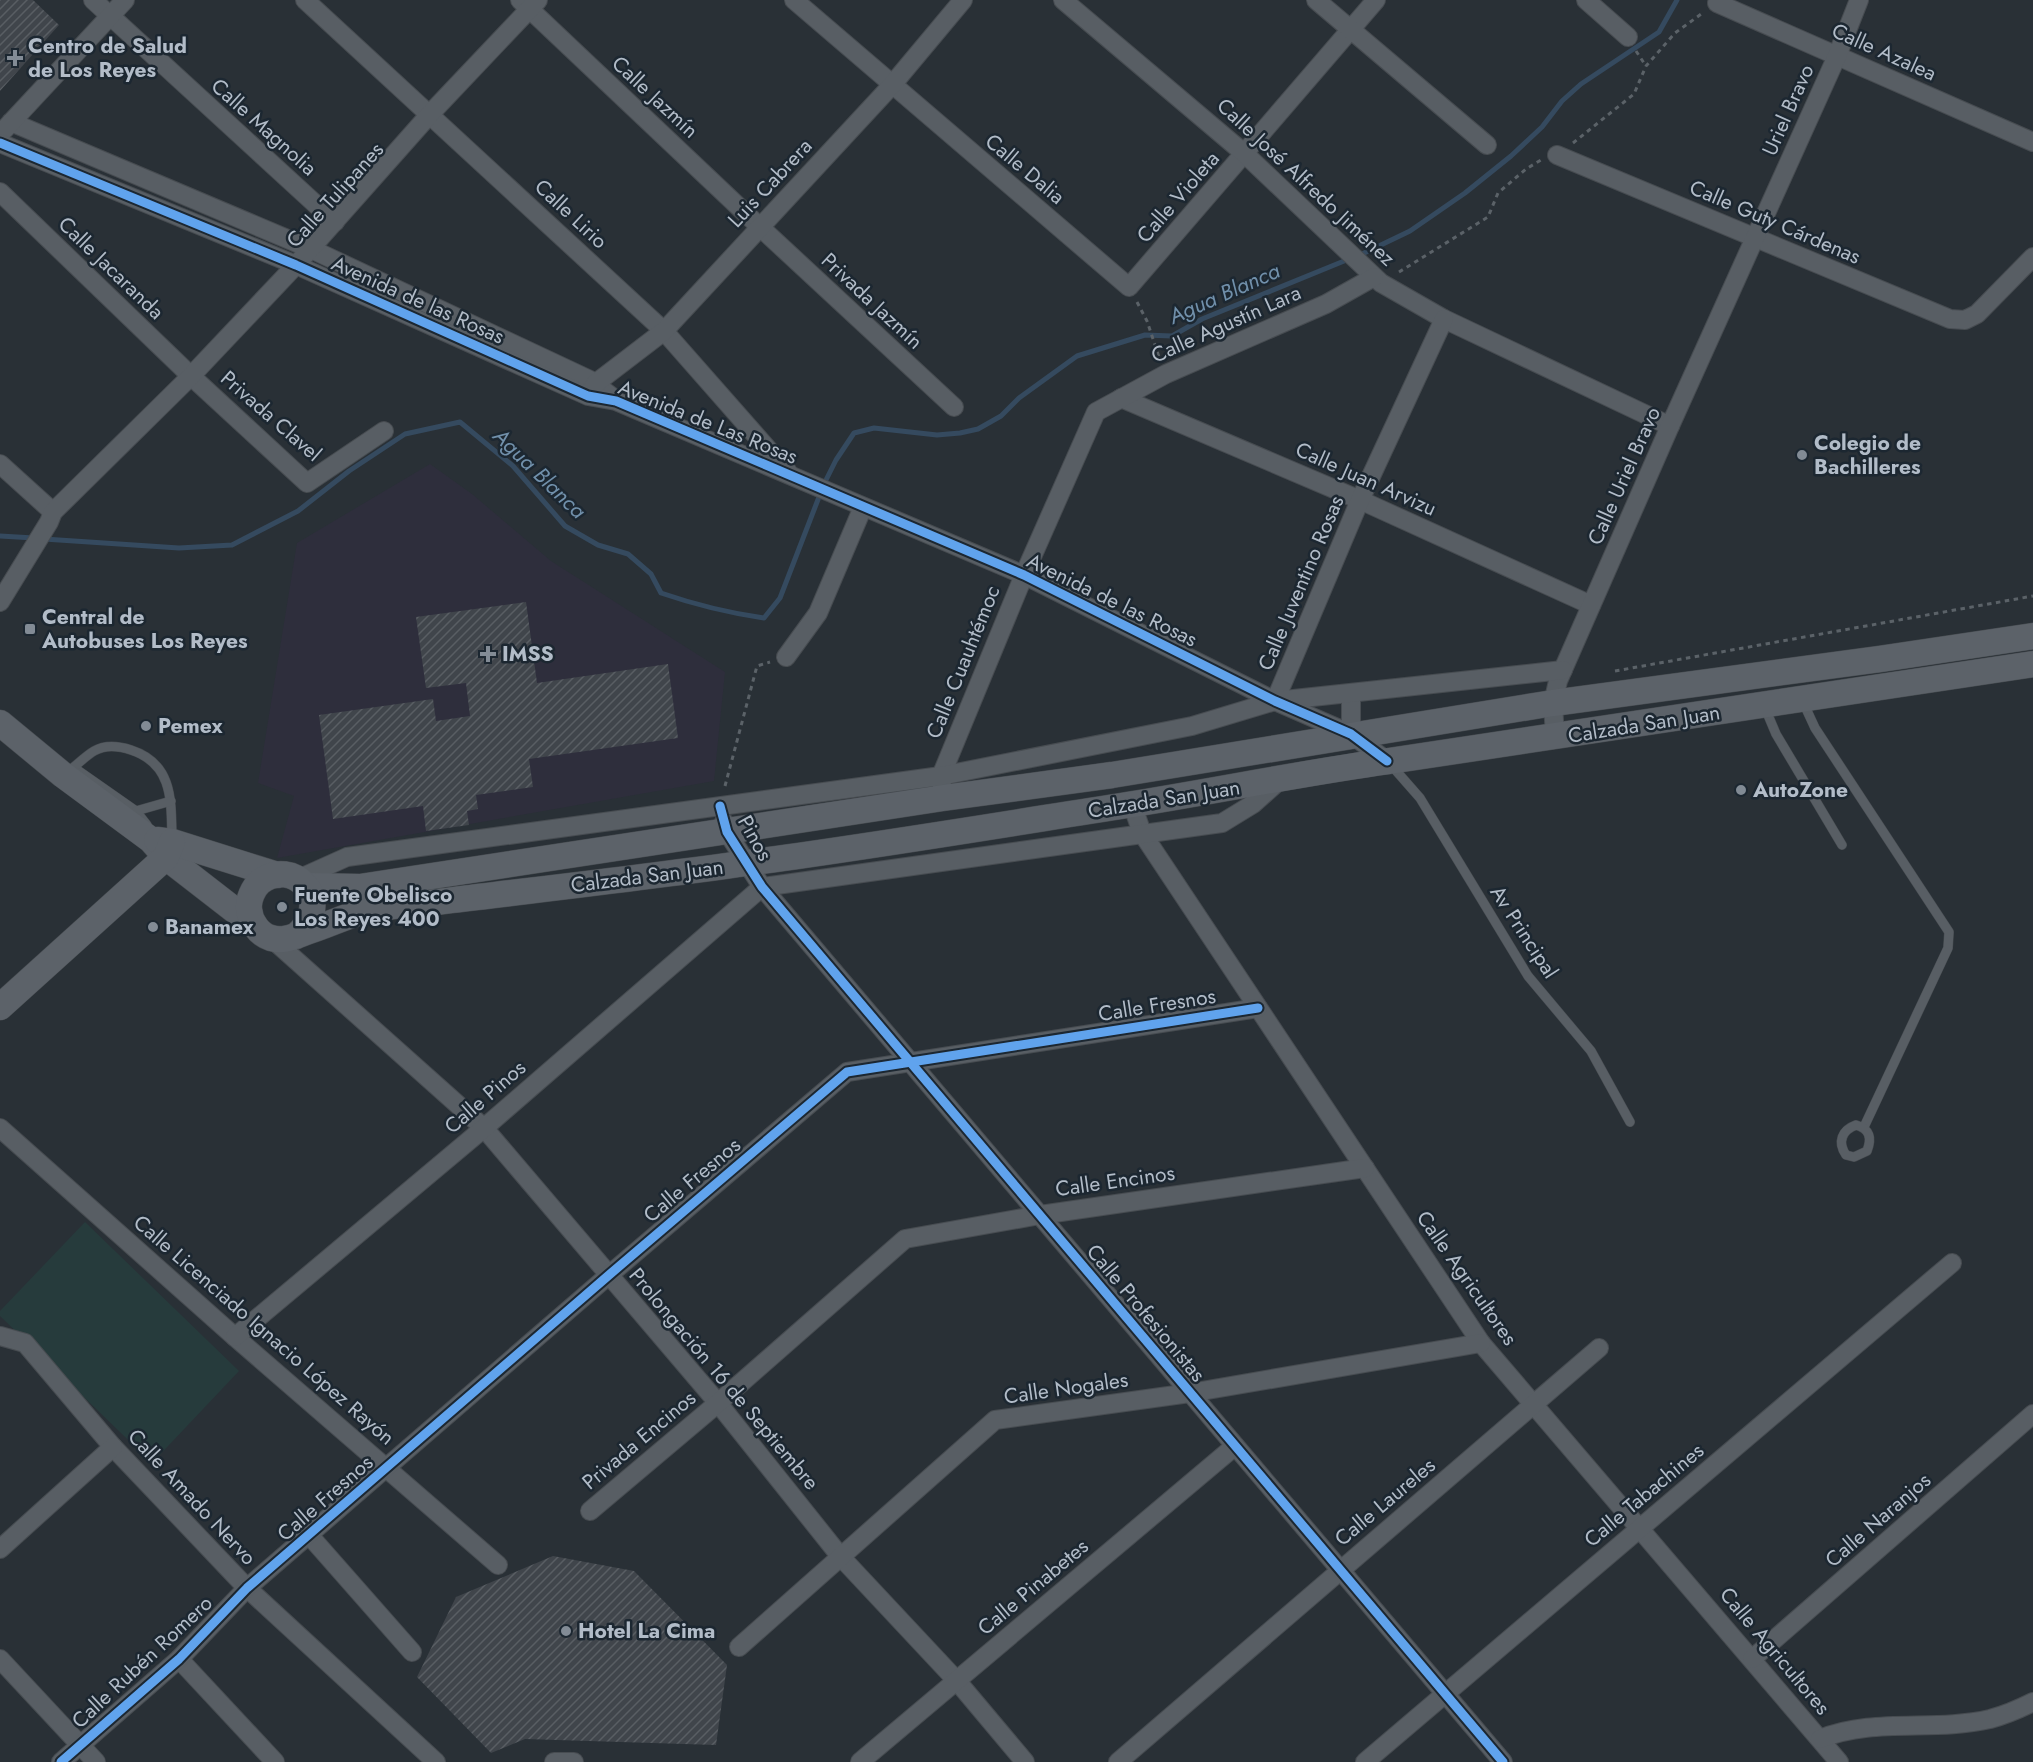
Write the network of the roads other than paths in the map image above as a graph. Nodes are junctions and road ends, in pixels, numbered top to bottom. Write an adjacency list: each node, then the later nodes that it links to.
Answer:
1 (93, 0): 13 (street, Calle Magnolia)
2 (125, 0): 13 (street)
3 (305, 0): 18 (street, Calle Lirio)
4 (794, 0): 17 (street, Calle Dalia)
5 (963, 0): 17 (street, Luis Cabrera)
6 (1063, 0): 23 (street, Calle José Alfredo Jiménez)
7 (1316, 0): 14 (street)
8 (1376, 0): 14 (street, Calle Violeta)
9 (1586, 0): 15 (street)
10 (1859, 0): 16 (street, Uriel Bravo)
11 (529, 3): 18 (street, Calle Tulipanes); 27 (street, Calle Jazmín)
12 (1717, 3): 16 (street, Calle Azalea)
13 (110, 16): 19 (street); 26 (street, Calle Magnolia)
14 (1351, 30): 22 (street); 23 (street, Calle Violeta)
15 (1628, 37)
16 (1837, 56): 20 (street, Calle Azalea); 28 (street, Uriel Bravo)
17 (892, 85): 27 (street, Luis Cabrera); 33 (street, Calle Dalia)
18 (430, 114): 26 (street, Calle Tulipanes); 35 (street, Calle Lirio)
19 (5, 128): 29 (street, Avenida de las Rosas)
20 (2033, 142)
21 (0, 143): 31 (street, Avenida de las Rosas)
22 (1487, 145)
23 (1245, 154): 32 (street, Calle José Alfredo Jiménez); 33 (street, Calle Violeta)
24 (1557, 155): 28 (street, Calle Guty Cárdenas)
25 (0, 192): 36 (street, Calle Jacaranda)
26 (335, 222): 29 (street, Calle Tulipanes)
27 (760, 227): 35 (street, Luis Cabrera); 39 (street, Privada Jazmín)
28 (1756, 237): 30 (street, Calle Guty Cárdenas); 41 (street, Calle Uriel Bravo)
29 (311, 249): 31 (street, Calle Tulipanes); 37 (street, Avenida de las Rosas)
30 (2033, 257)
31 (297, 265): 36 (street, Calle Tulipanes); 37 (street, Avenida de las Rosas)
32 (1370, 273): 34 (street, Calle José Alfredo Jiménez); 38 (street, Calle Agustín Lara)
33 (1129, 287)
34 (1444, 319): 41 (street, Calle José Alfredo Jiménez); 46 (street, Calle Juventino Rosas)
35 (664, 331): 37 (street, Luis Cabrera); 44 (street, Calle Lirio)
36 (191, 376): 42 (street, Privada Clavel); 48 (street, Calle Tulipanes)
37 (592, 390): 44 (street, Avenida de Las Rosas)
38 (1121, 398): 40 (street, Calle Agustín Lara); 46 (street, Calle Juan Arvizu)
39 (954, 408)
40 (1096, 412): 49 (street, Calle Cuauhtémoc)
41 (1670, 426): 51 (street, Calle Uriel Bravo)
42 (384, 431)
43 (0, 464): 48 (street)
44 (791, 476): 45 (street, Avenida de Las Rosas)
45 (813, 486): 47 (street, Avenida de las Rosas)
46 (1360, 500): 51 (street, Calle Juan Arvizu); 58 (street, Calle Juventino Rosas)
47 (857, 504): 49 (street, Avenida de las Rosas); 53 (street)
48 (51, 517): 50 (street, Calle Tulipanes)
49 (1024, 575): 58 (street, Avenida de las Rosas); 67 (street, Calle Cuauhtémoc)
50 (0, 602)
51 (1591, 605): 55 (street, Calle Uriel Bravo)
52 (2033, 636): 59 (main road, Calzada San Juan)
53 (786, 657)
54 (2033, 664): 57 (main road, Calzada San Juan)
55 (1563, 670): 56 (street); 59 (street, Calle Uriel Bravo)
56 (1351, 694): 58 (street); 62 (street)
57 (1802, 700): 60 (main road, Calzada San Juan); 85 (lane)
58 (1275, 701): 62 (street, Avenida de las Rosas); 67 (street)
59 (1553, 703): 62 (main road, Calzada San Juan); 63 (street, Calle Uriel Bravo)
60 (1764, 706): 63 (main road, Calzada San Juan); 74 (lane)
61 (0, 723): 65 (main road)
62 (1351, 734): 64 (street, Avenida de las Rosas); 67 (main road, Calzada San Juan)
63 (1555, 738): 64 (main road, Calzada San Juan)
64 (1387, 761): 66 (main road, Calzada San Juan); 84 (lane, Av Principal)
65 (68, 771): 68 (lane); 71 (lane); 75 (main road)
66 (1281, 779): 69 (main road, Calzada San Juan); 73 (street)
67 (942, 787): 70 (street); 72 (main road, Calzada San Juan)
68 (171, 801): 71 (lane); 75 (lane)
69 (1132, 804): 73 (street, Calle Agricultores); 76 (main road, Calzada San Juan)
70 (720, 806): 72 (street, Pinos); 77 (street)
71 (136, 811): 75 (lane)
72 (727, 832): 76 (street, Pinos); 79 (main road, Calzada San Juan)
73 (1142, 833): 78 (street); 82 (street, Calle Agricultores)
74 (1842, 845)
75 (163, 846): 77 (main road, Calzada San Juan); 80 (main road); 81 (main road)
76 (748, 863): 78 (street, Pinos); 79 (main road, Calzada San Juan)
77 (294, 880): 79 (main road, Calzada San Juan); 80 (main road); 80 (main road)
78 (762, 887): 83 (street, Calle Profesionistas); 87 (street, Calle Pinos)
79 (363, 899): 80 (main road, Calzada San Juan)
80 (274, 933): 87 (street, Prolongación 16 de Septiembre)
81 (0, 1007)
82 (1258, 1008): 83 (street, Calle Fresnos); 88 (street, Calle Agricultores)
83 (909, 1061): 89 (street, Calle Profesionistas); 91 (street, Calle Fresnos)
84 (1629, 1122)
85 (1864, 1127)
86 (0, 1128): 93 (street, Calle Licenciado Ignacio López Rayón)
87 (484, 1128): 91 (street, Prolongación 16 de Septiembre); 93 (street, Calle Pinos)
88 (1365, 1168): 89 (street, Calle Encinos); 94 (street, Calle Agricultores)
89 (1040, 1215): 96 (street, Calle Profesionistas); 97 (street, Calle Encinos)
90 (1952, 1263): 104 (street, Calle Tabachines)
91 (609, 1275): 97 (street, Prolongación 16 de Septiembre); 102 (street, Calle Fresnos)
92 (0, 1336): 101 (street, Calle Amado Nervo)
93 (235, 1337): 102 (street, Calle Licenciado Ignacio López Rayón)
94 (1481, 1343): 96 (street, Calle Nogales); 98 (street, Calle Agricultores)
95 (1599, 1348): 98 (street, Calle Laureles)
96 (1190, 1393): 100 (street, Calle Profesionistas); 107 (street, Calle Nogales)
97 (718, 1403): 103 (street, Privada Encinos); 107 (street, Prolongación 16 de Septiembre)
98 (1534, 1405): 104 (street, Calle Agricultores); 109 (street, Calle Laureles)
99 (2033, 1414): 115 (street, Calle Naranjos)
100 (1235, 1446): 109 (street, Calle Profesionistas); 116 (street, Calle Pinabetes)
101 (113, 1447): 106 (street); 110 (street, Calle Amado Nervo)
102 (387, 1468): 105 (street, Calle Fresnos); 108 (street, Calle Licenciado Ignacio López Rayón)
103 (590, 1511)
104 (1641, 1528): 115 (street, Calle Agricultores); 117 (street, Calle Tabachines)
105 (309, 1535): 110 (street, Calle Fresnos); 112 (street)
106 (0, 1549)
107 (840, 1556): 111 (street, Calle Nogales); 116 (street, Prolongación 16 de Septiembre)
108 (498, 1565)
109 (1340, 1570): 117 (street, Calle Profesionistas); 129 (street, Calle Laureles)
110 (247, 1588): 114 (street, Calle Rubén Romero); 124 (street, Calle Amado Nervo)
111 (739, 1647)
112 (412, 1652)
113 (0, 1659): 120 (street)
114 (179, 1659): 120 (street, Calle Rubén Romero); 123 (street)
115 (1752, 1659): 119 (street, Calle Agricultores)
116 (957, 1681): 127 (street, Calle Pinabetes); 128 (street, Prolongación 16 de Septiembre)
117 (1445, 1694): 130 (street, Calle Tabachines); 131 (street, Calle Profesionistas)
118 (2033, 1702): 119 (street)
119 (1820, 1739): 133 (street, Calle Agricultores)
120 (80, 1744): 121 (street, Calle Rubén Romero); 122 (street)
121 (61, 1762)
122 (96, 1762)
123 (275, 1762)
124 (436, 1762)
125 (554, 1762): 126 (street)
126 (574, 1762)
127 (860, 1762)
128 (1025, 1762)
129 (1118, 1762)
130 (1365, 1762)
131 (1503, 1762)
132 (1833, 1762): 133 (street)
133 (1839, 1762)

